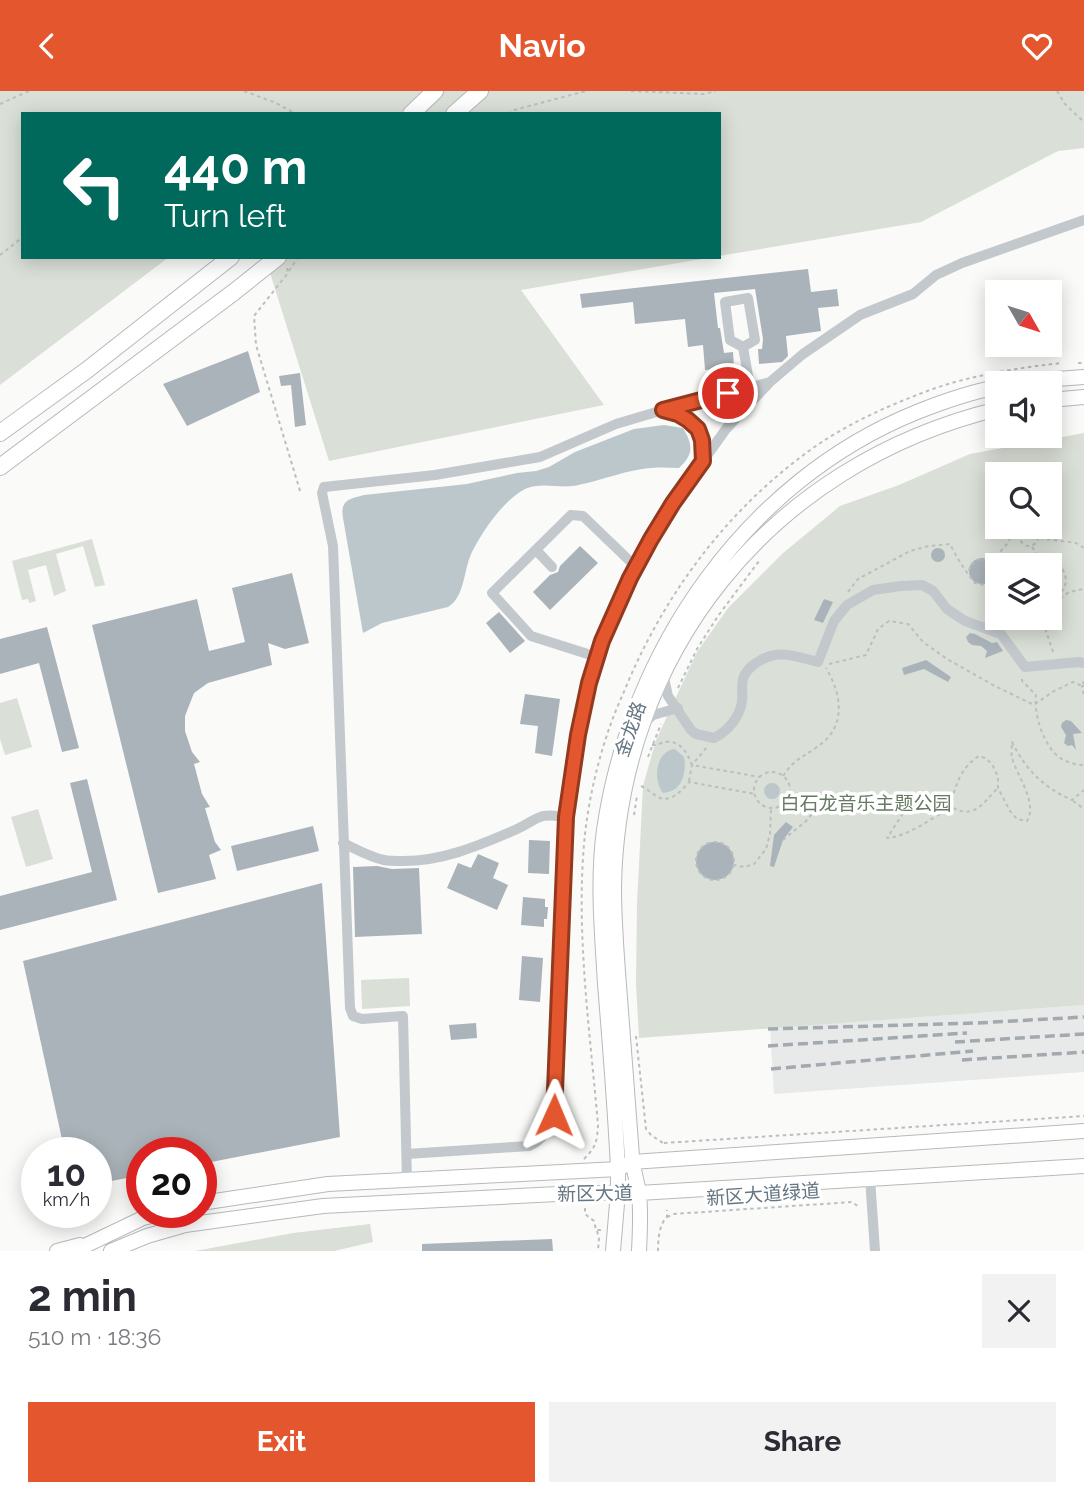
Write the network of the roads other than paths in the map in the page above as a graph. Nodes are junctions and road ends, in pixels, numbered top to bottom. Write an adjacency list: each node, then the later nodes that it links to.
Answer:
1 (435, 91): 3 (highway)
2 (480, 91): 4 (highway)
3 (413, 112)
4 (456, 112)
5 (1084, 220): 11 (street)
6 (228, 259): 18 (highway)
7 (282, 261): 20 (highway)
8 (743, 347): 8 (street); 12 (street)
9 (1084, 377): 10 (main road)
10 (1062, 379)
11 (770, 382): 12 (street); 19 (street)
12 (750, 387): 16 (street)
13 (985, 391): 35 (main road, 金龙路)
14 (1084, 397): 15 (main road)
15 (1062, 399)
16 (663, 410): 19 (street); 30 (street)
17 (985, 412): 26 (main road, 金龙路)
18 (0, 433)
19 (703, 461): 23 (street)
20 (0, 467)
21 (536, 550): 22 (street); 23 (street); 24 (street)
22 (552, 567)
23 (636, 567): 24 (street)
24 (597, 657): 29 (street)
25 (1084, 663): 27 (street)
26 (663, 675): 27 (street); 28 (main road, 金龙路)
27 (678, 708): 28 (street)
28 (643, 724): 33 (main road, 金龙路)
29 (566, 817): 30 (street); 32 (street)
30 (343, 843): 32 (street)
31 (1084, 1131): 33 (main road, 新区大道)
32 (407, 1154): 37 (street)
33 (632, 1161): 35 (main road, 新区大道); 39 (main road, 金龙路)
34 (1084, 1167): 36 (main road, 新区大道)
35 (618, 1169): 37 (main road, 新区大道); 38 (main road, 金龙路)
36 (870, 1178): 39 (main road, 新区大道); 48 (street)
37 (407, 1181): 40 (main road, 新区大道)
38 (618, 1192): 39 (main road, 新区大道); 43 (main road, 新区大道); 46 (main road, 金龙路)
39 (639, 1193): 47 (main road, 金龙路)
40 (217, 1201)
41 (126, 1226): 42 (main road)
42 (88, 1243): 44 (main road); 45 (main road)
43 (115, 1249)
44 (57, 1251)
45 (74, 1251)
46 (613, 1251)
47 (639, 1251)
48 (875, 1251)

